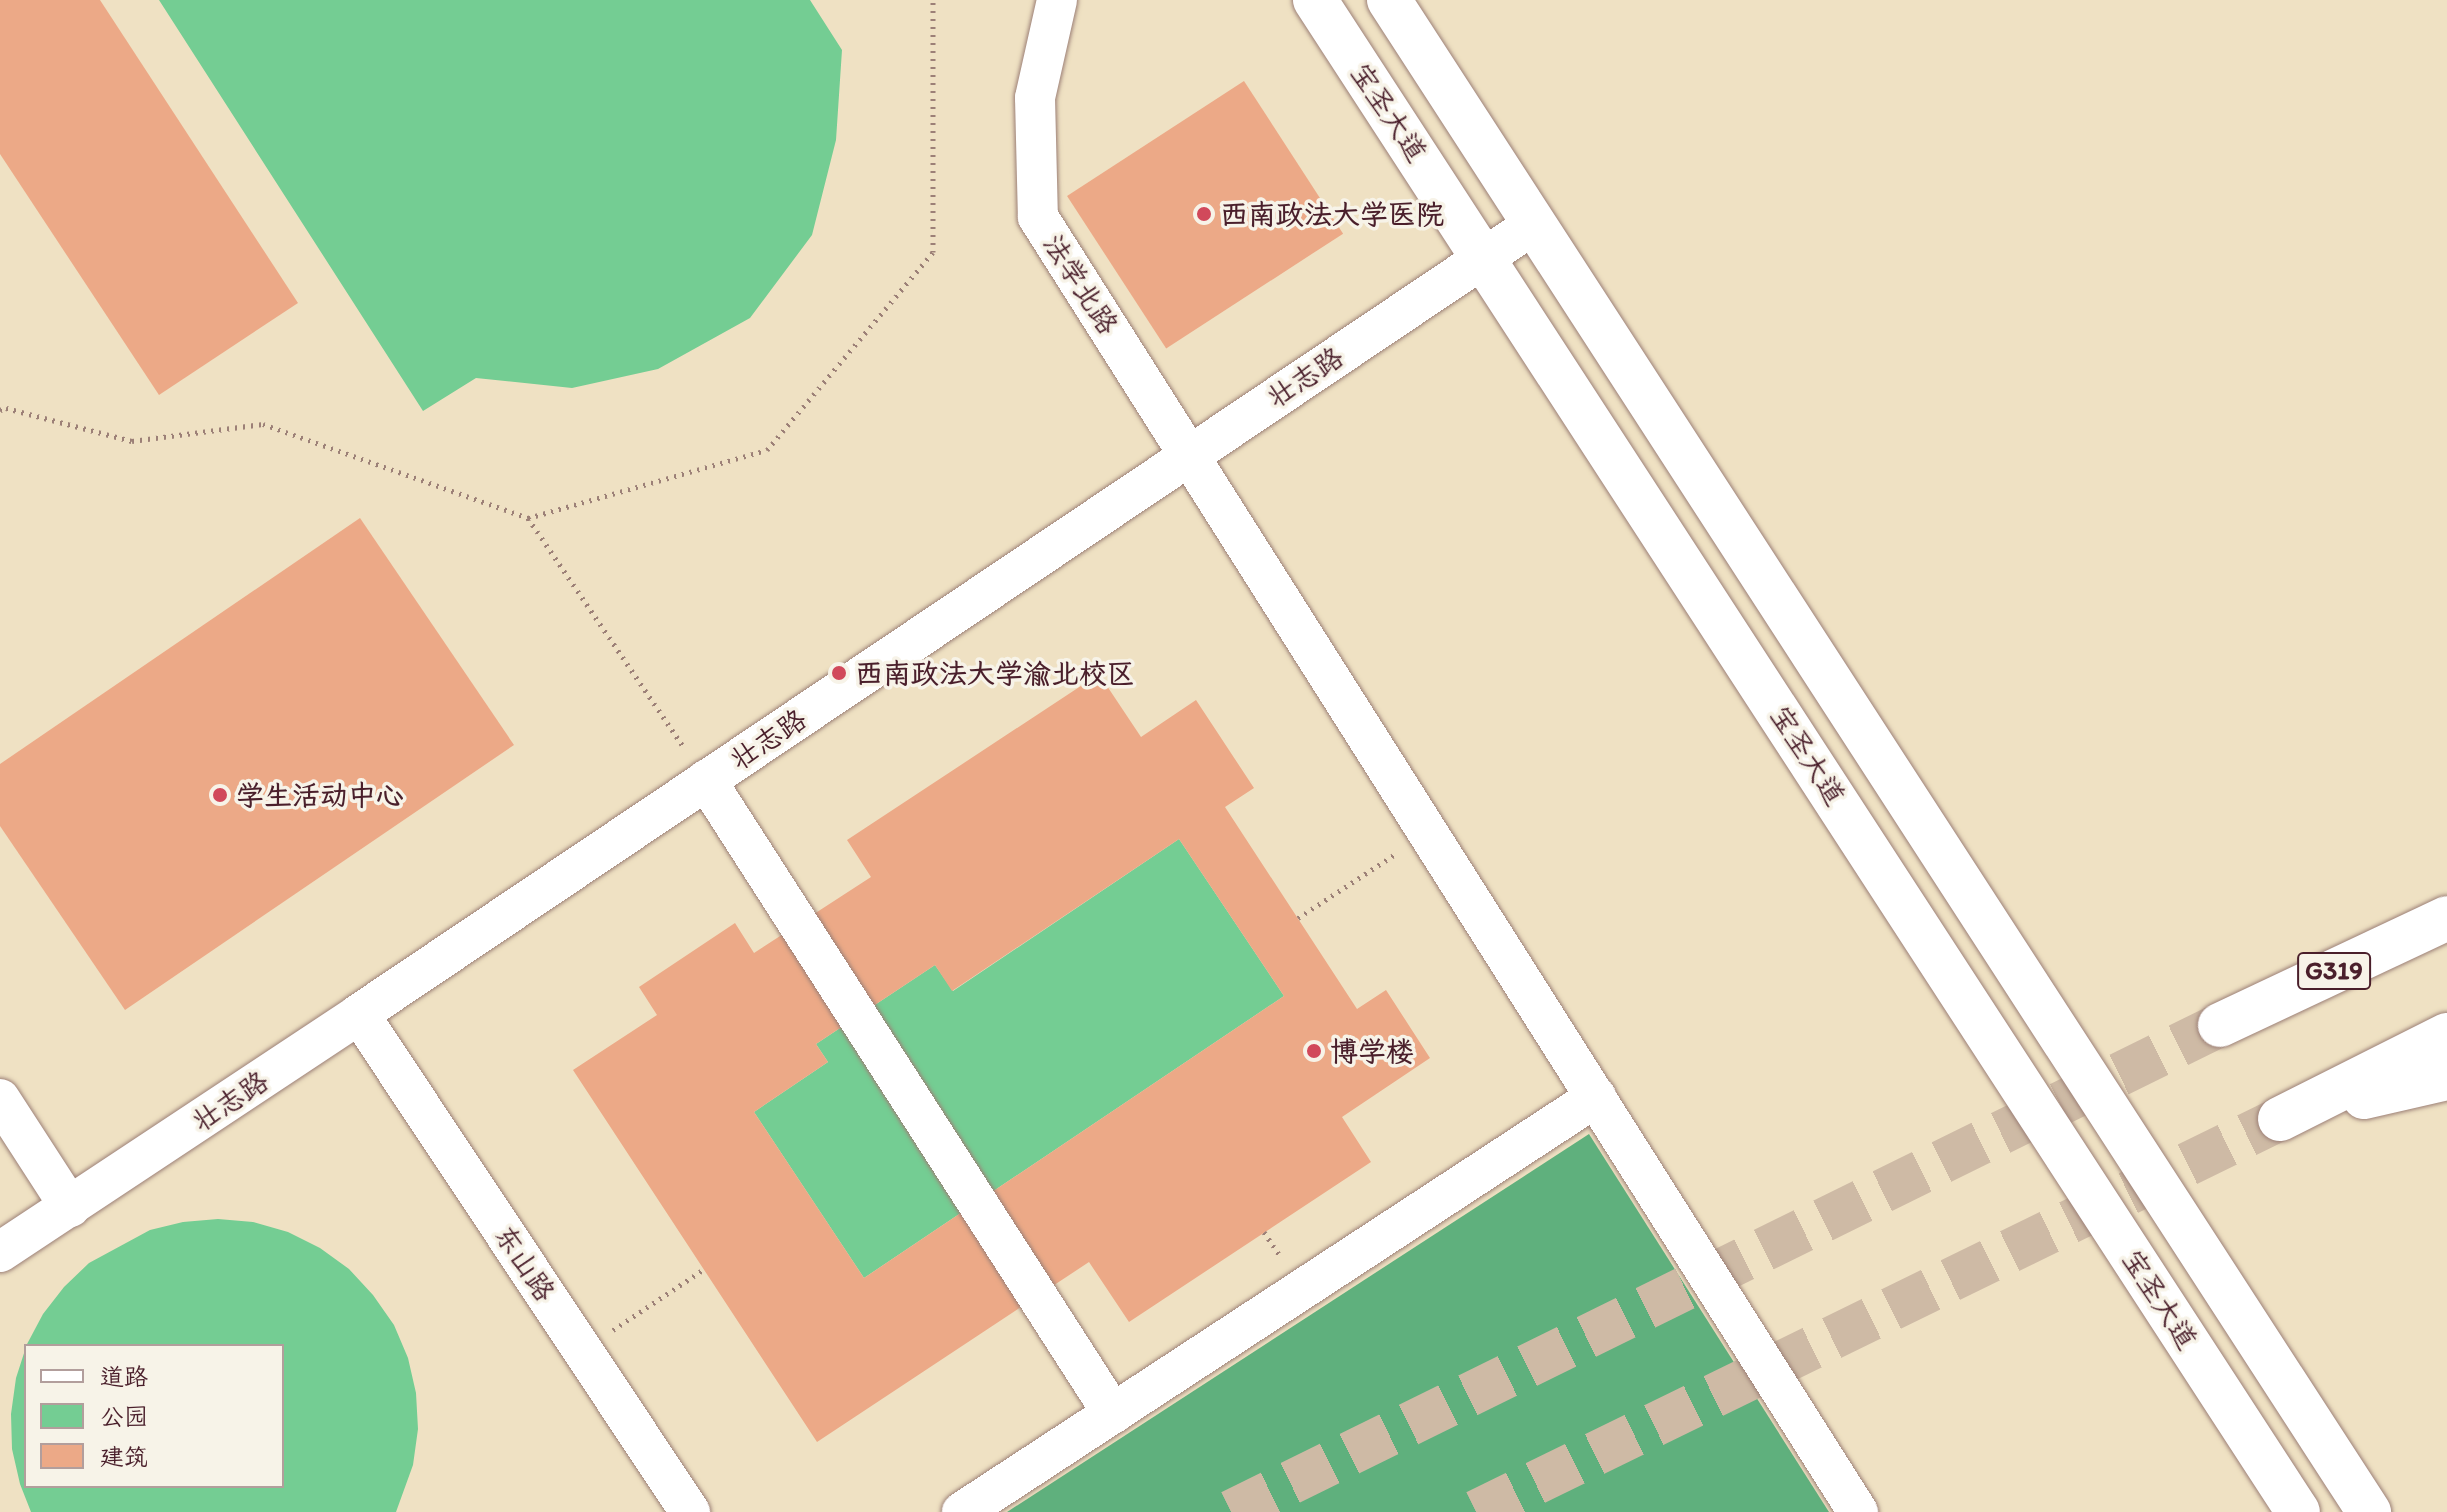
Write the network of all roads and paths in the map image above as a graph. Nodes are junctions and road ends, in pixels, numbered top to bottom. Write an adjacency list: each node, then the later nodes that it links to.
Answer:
1 (933, 0): 9 (path)
2 (1057, 0): 8 (street, 法学北路)
3 (1315, 0): 6 (main road, 宝圣大道)
4 (1389, 0): 5 (main road)
5 (1534, 224): 6 (street, 壮志路); 29 (main road)
6 (1485, 256): 8 (street, 壮志路); 28 (main road, 宝圣大道)
7 (0, 410): 9 (path)
8 (1190, 455): 10 (street, 壮志路); 11 (street, 法学北路)
9 (528, 518): 10 (path)
10 (706, 780): 14 (street, 壮志路); 24 (street)
11 (1429, 833): 12 (path); 18 (street, 法学北路)
12 (1298, 918)
13 (2447, 918): 15 (main road, G319)
14 (359, 1014): 20 (street, 壮志路); 23 (street, 东山路)
15 (2220, 1025)
16 (2447, 1035): 17 (main road)
17 (2447, 1078)
18 (1596, 1097): 24 (street); 27 (street, 法学北路)
19 (0, 1099): 20 (street)
20 (70, 1207): 21 (street, 壮志路)
21 (0, 1252)
22 (704, 1269): 23 (path)
23 (582, 1350): 25 (street, 东山路)
24 (1113, 1414): 26 (street)
25 (690, 1512)
26 (962, 1512)
27 (1858, 1512)
28 (2298, 1512)
29 (2369, 1512)

